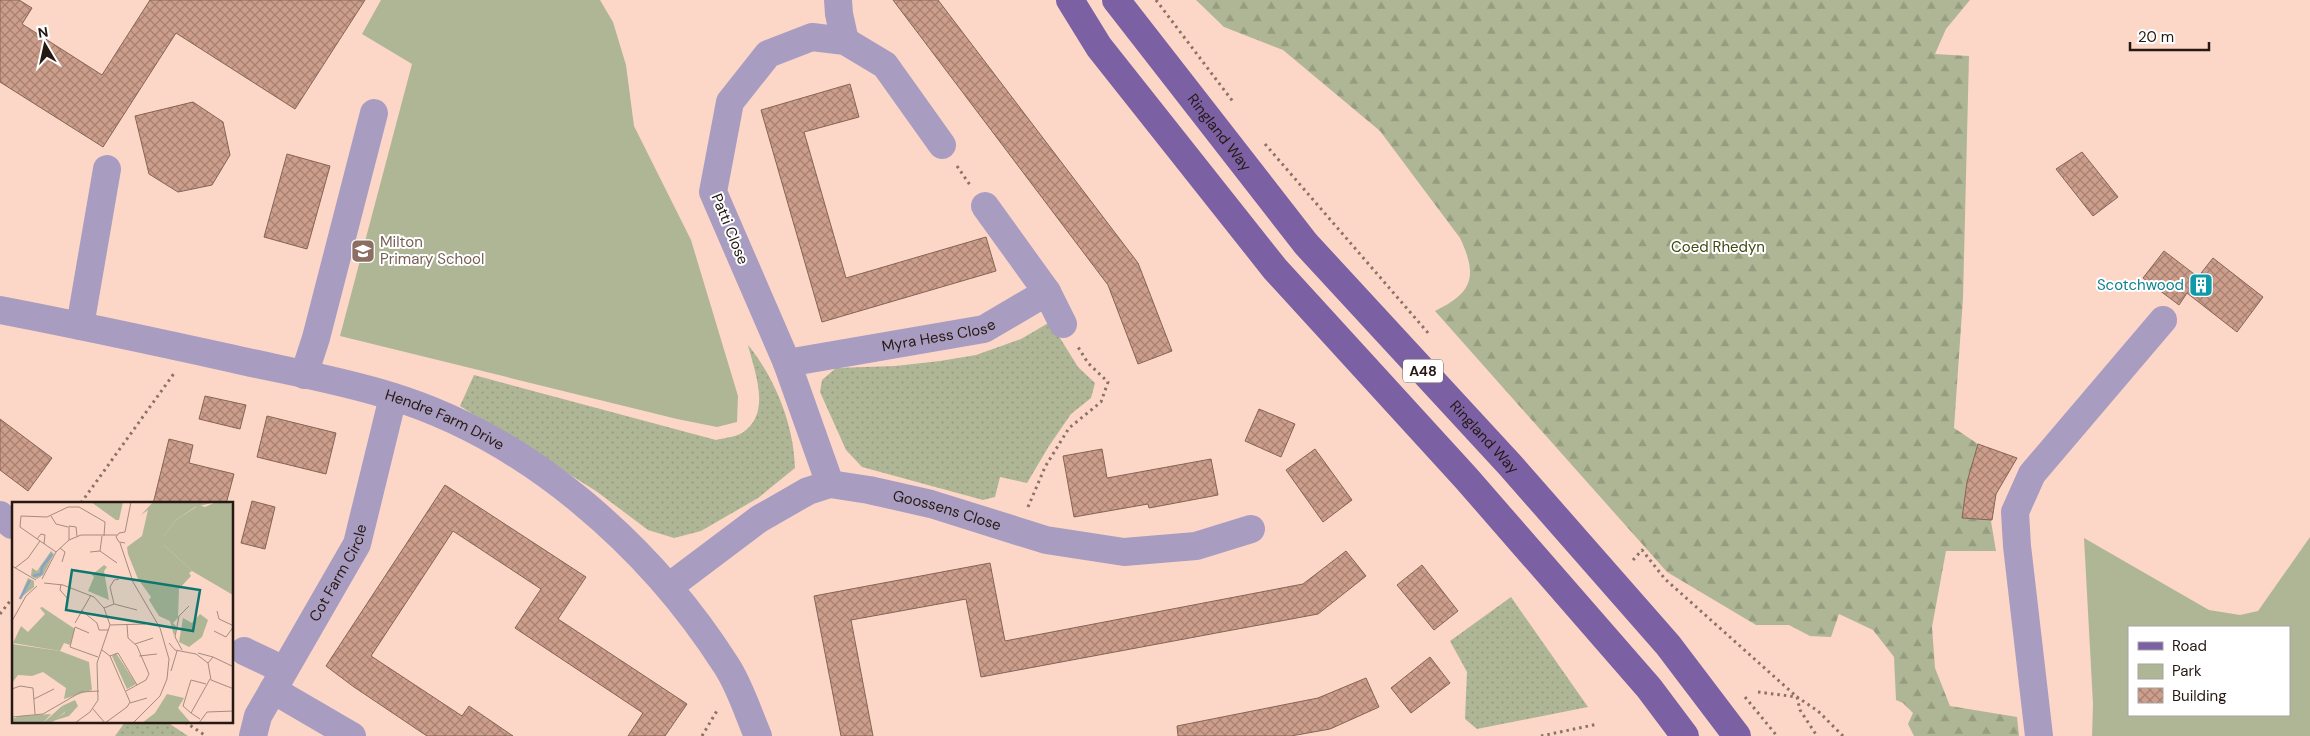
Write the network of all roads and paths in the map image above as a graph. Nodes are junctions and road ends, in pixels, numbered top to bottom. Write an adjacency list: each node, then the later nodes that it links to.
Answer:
1 (838, 0): 5 (street)
2 (1070, 0): 44 (main road, A48)
3 (1116, 0): 45 (main road, Ringland Way / A48)
4 (1156, 0): 6 (path)
5 (845, 41): 9 (street); 19 (street, Patti Close)
6 (1236, 107)
7 (374, 112): 20 (street)
8 (1260, 137): 17 (path)
9 (942, 145): 11 (path)
10 (107, 169): 16 (street)
11 (985, 206): 12 (street)
12 (1046, 292): 15 (street); 19 (street, Myra Hess Close)
13 (0, 310): 16 (street, Hendre Farm Drive)
14 (2163, 320): 49 (street)
15 (1063, 324): 25 (path)
16 (80, 326): 18 (street, Hendre Farm Drive)
17 (1435, 341)
18 (191, 350): 20 (street, Hendre Farm Drive); 23 (path)
19 (787, 363): 22 (street, Patti Close)
20 (304, 375): 21 (street, Hendre Farm Drive)
21 (393, 397): 29 (street, Hendre Farm Drive); 33 (street, Cot Farm Circle)
22 (830, 484): 25 (street, Goossens Close); 29 (street, Goossens Close)
23 (81, 502)
24 (1251, 529): 25 (street, Goossens Close)
25 (1018, 531)
26 (1626, 553): 27 (path)
27 (1633, 560): 28 (path); 36 (path)
28 (1639, 568)
29 (670, 586): 42 (street, Hendre Farm Drive)
30 (12, 599): 31 (path)
31 (0, 614)
32 (244, 651): 33 (street)
33 (278, 680): 40 (street, Cot Farm Circle); 41 (street)
34 (1758, 692): 36 (path)
35 (1744, 696): 46 (path)
36 (1797, 697): 47 (path); 48 (path)
37 (188, 724): 39 (path)
38 (1598, 724): 43 (path)
39 (206, 736)
40 (253, 736)
41 (352, 736)
42 (758, 736)
43 (1541, 736)
44 (1685, 736)
45 (1737, 736)
46 (1776, 736)
47 (1817, 736)
48 (1843, 736)
49 (2040, 736)

